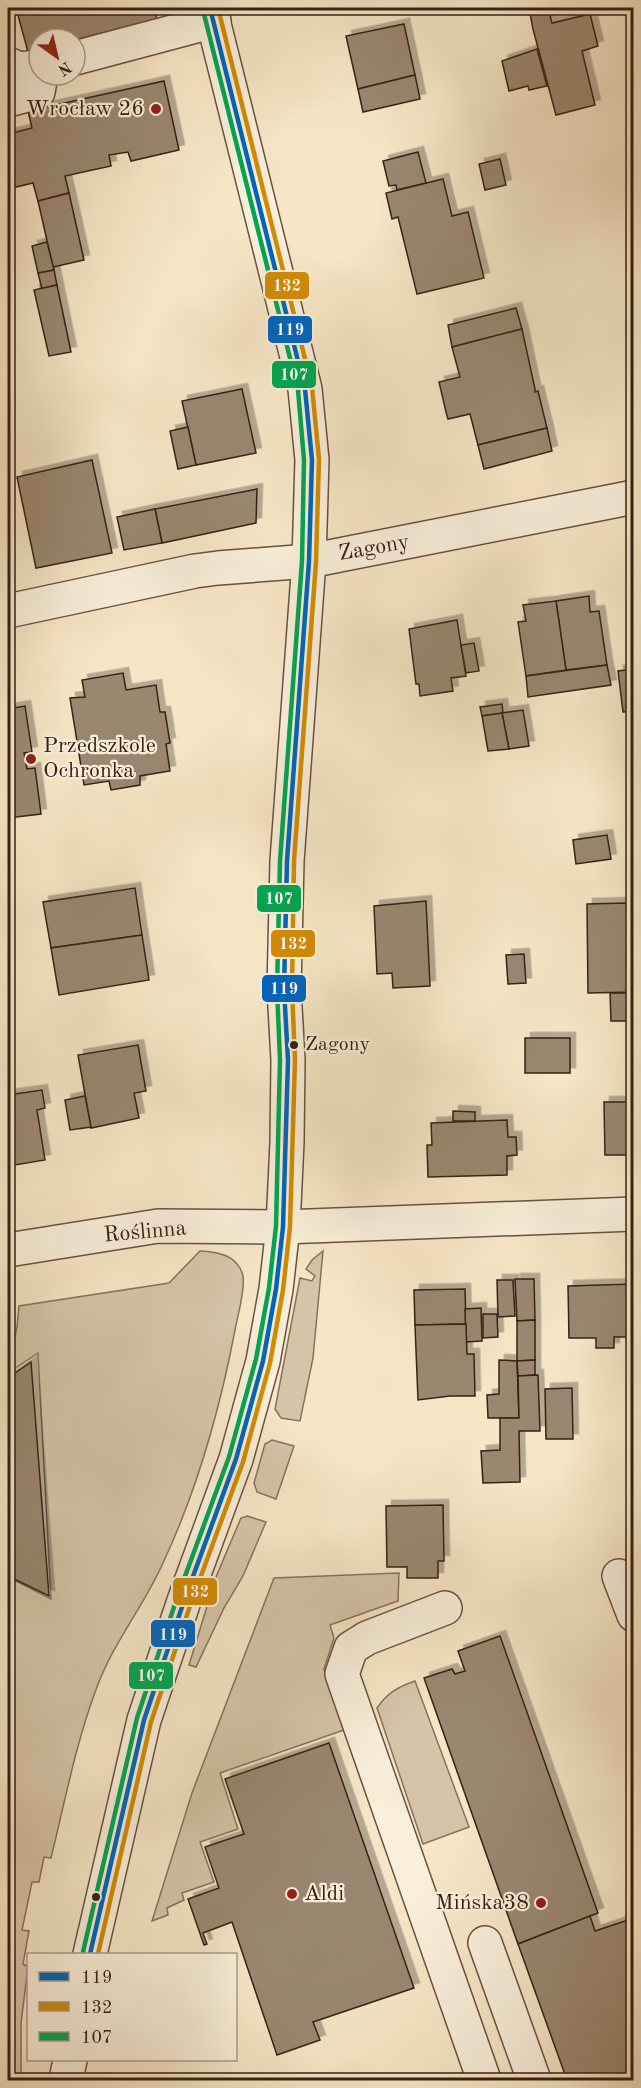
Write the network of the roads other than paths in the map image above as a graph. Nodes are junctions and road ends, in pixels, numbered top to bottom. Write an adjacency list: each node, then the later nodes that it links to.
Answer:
1 (212, 14): 2 (street); 8 (street)
2 (87, 54)
3 (8, 64): 4 (street)
4 (27, 68)
5 (39, 87): 6 (street)
6 (8, 100)
7 (633, 497): 8 (street, Zagony)
8 (309, 561): 9 (street, Zagony); 11 (street)
9 (8, 611)
10 (633, 1214): 11 (street, Roślinna)
11 (283, 1227): 12 (street, Roślinna); 17 (street)
12 (8, 1250)
13 (620, 1576): 15 (street)
14 (445, 1608): 20 (street)
15 (633, 1615)
16 (485, 1943): 21 (street)
17 (90, 1953)
18 (70, 2061): 19 (street)
19 (66, 2080)
20 (484, 2080)
21 (534, 2080)

